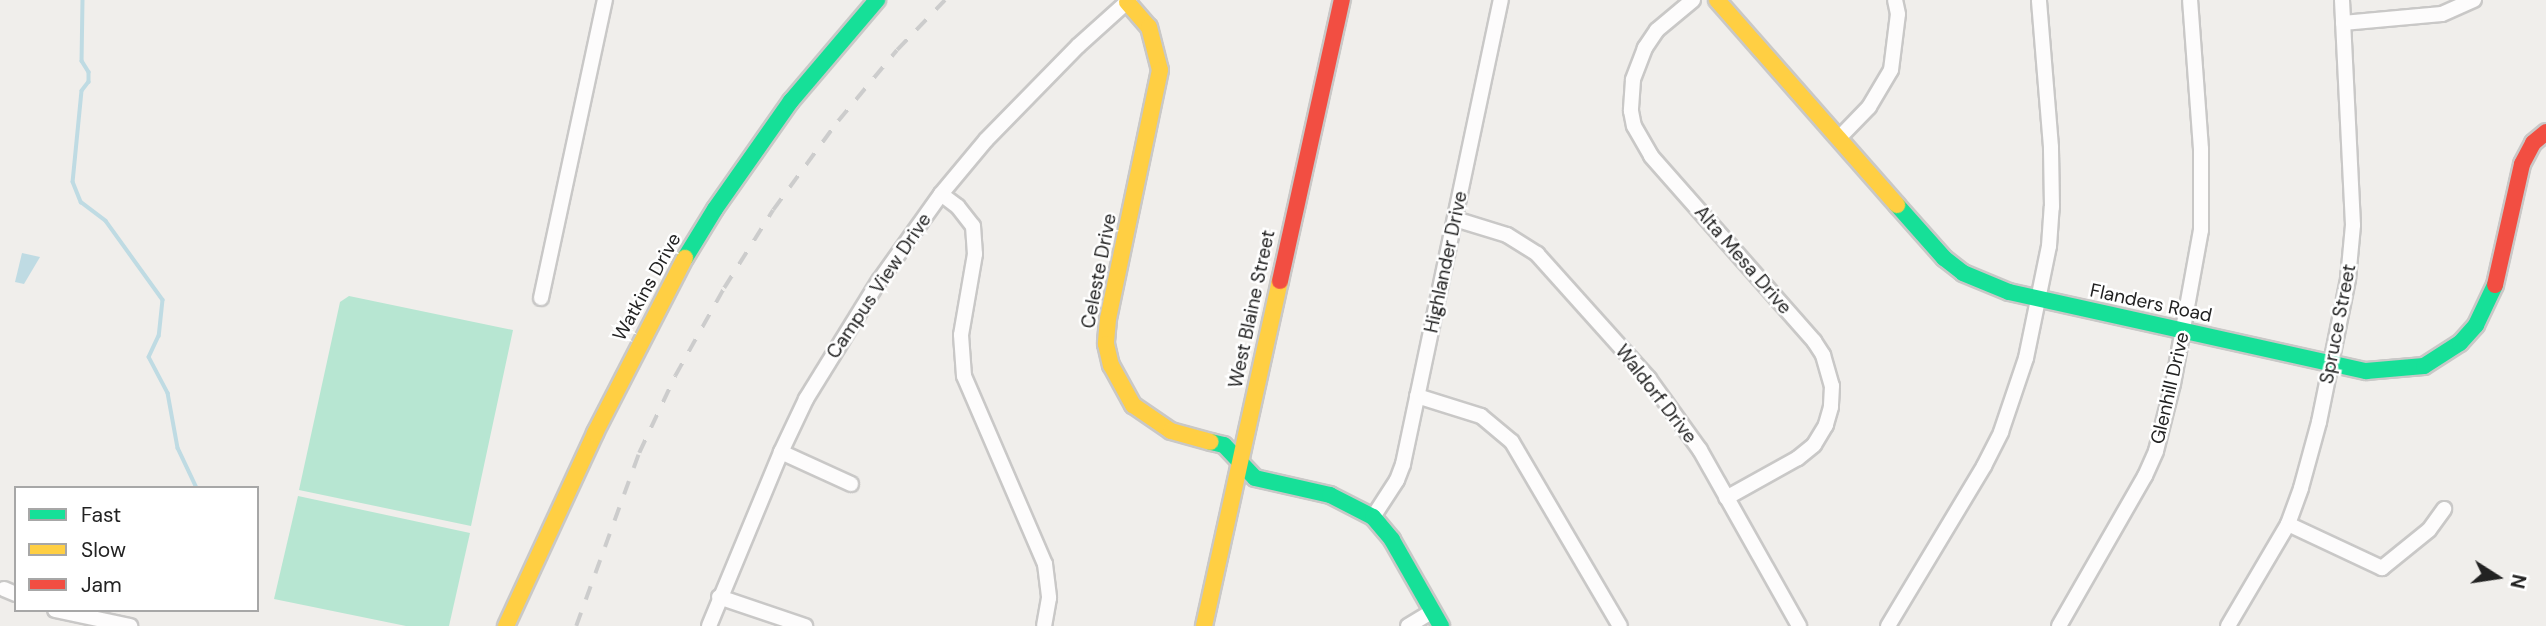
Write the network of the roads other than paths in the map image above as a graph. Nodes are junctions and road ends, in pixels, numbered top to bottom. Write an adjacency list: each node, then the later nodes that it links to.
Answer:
1 (605, 0): 18 (street)
2 (877, 0): 34 (street, Watkins Drive)
3 (1342, 0): 24 (street, West Blaine Street)
4 (1501, 0): 17 (street, Highlander Drive)
5 (1693, 0): 26 (street, Alta Mesa Drive)
6 (1717, 0): 15 (street, Flanders Road)
7 (1895, 0): 15 (street)
8 (2039, 0): 19 (street)
9 (2190, 0): 20 (street, Glenhill Drive)
10 (2342, 0): 13 (street, Spruce Street)
11 (2474, 0): 13 (street)
12 (1128, 1): 16 (street, Campus View Drive); 24 (street, Celeste Drive)
13 (2343, 23): 21 (street, Spruce Street)
14 (2546, 132): 21 (street, Flanders Road)
15 (1839, 138): 19 (street, Flanders Road)
16 (941, 194): 23 (street, Campus View Drive); 37 (street)
17 (1455, 219): 22 (street, Highlander Drive); 26 (street, Waldorf Drive)
18 (541, 298)
19 (2037, 299): 20 (street, Flanders Road); 43 (street)
20 (2183, 331): 21 (street, Flanders Road); 44 (street, Glenhill Drive)
21 (2331, 364): 29 (street, Spruce Street)
22 (1417, 396): 28 (street, Highlander Drive); 41 (street)
23 (780, 452): 25 (street); 30 (street, Campus View Drive)
24 (1240, 462): 28 (street, Celeste Drive); 38 (street, West Blaine Street)
25 (851, 484)
26 (1726, 498): 42 (street, Waldorf Drive)
27 (2444, 509): 29 (street)
28 (1373, 517): 31 (street, Celeste Drive)
29 (2288, 524): 45 (street, Spruce Street)
30 (719, 597): 35 (street, Campus View Drive); 36 (street)
31 (1433, 611): 39 (street); 40 (street, Celeste Drive)
32 (64, 612): 33 (street)
33 (130, 626)
34 (506, 626)
35 (709, 626)
36 (806, 626)
37 (1044, 626)
38 (1204, 626)
39 (1408, 626)
40 (1441, 626)
41 (1620, 626)
42 (1799, 626)
43 (1888, 626)
44 (2059, 626)
45 (2228, 626)

